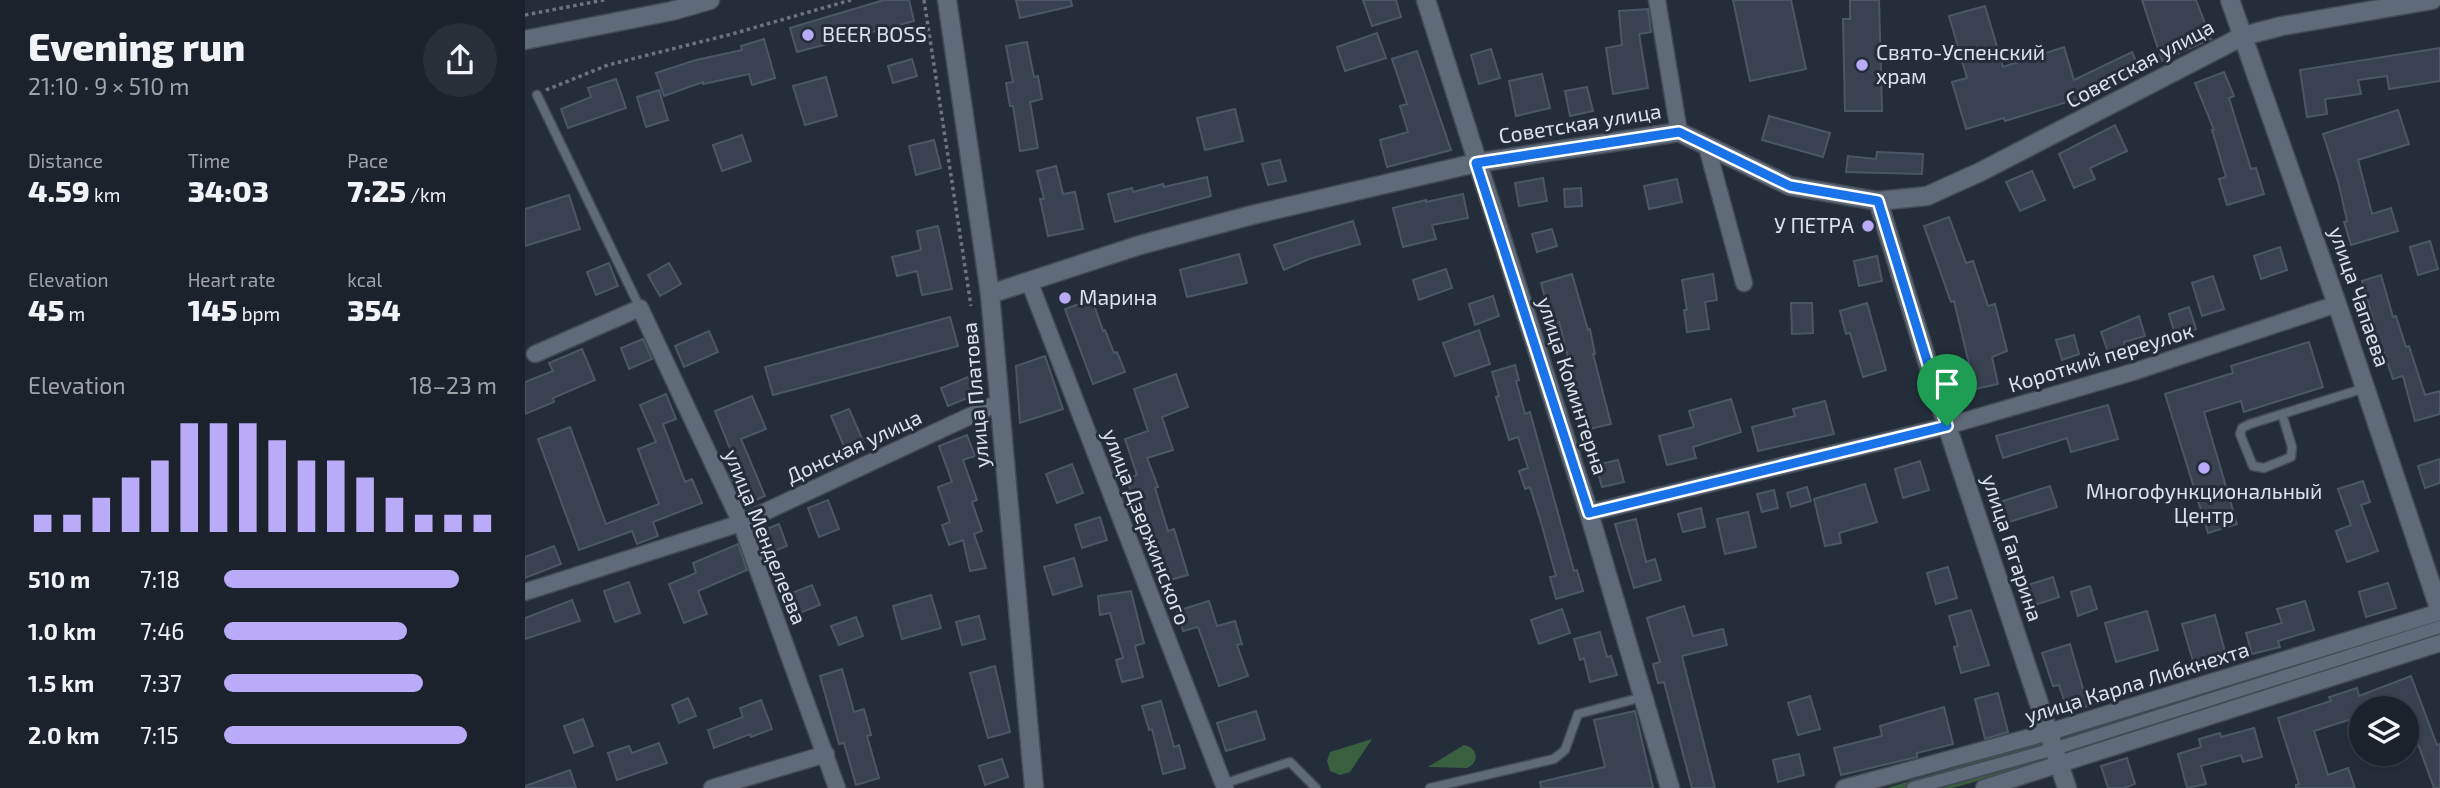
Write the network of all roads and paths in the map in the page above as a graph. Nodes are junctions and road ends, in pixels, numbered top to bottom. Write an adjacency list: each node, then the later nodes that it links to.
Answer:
1 (604, 0): 10 (path)
2 (710, 0): 9 (street)
3 (851, 0): 13 (path)
4 (947, 0): 20 (street, улица Платова)
5 (1426, 0): 16 (street, улица Коминтерна)
6 (1657, 0): 14 (street)
7 (2230, 0): 11 (street, улица Чапаева)
8 (2432, 0): 11 (street, Советская улица)
9 (670, 5): 12 (street)
10 (525, 15)
11 (2243, 36): 17 (street, Советская улица); 21 (street, улица Чапаева)
12 (525, 40)
13 (537, 95): 22 (lane, улица Менделеева)
14 (1679, 132): 15 (street, Советская улица); 16 (street, Советская улица)
15 (1707, 147): 17 (street, Советская улица); 19 (street)
16 (1476, 163): 18 (street, Советская улица); 28 (street, улица Коминтерна)
17 (1878, 201): 27 (street, улица Гагарина)
18 (1029, 281): 20 (street, Советская улица); 37 (street, улица Дзержинского)
19 (1744, 284)
20 (990, 294): 25 (street, улица Платова)
21 (2337, 304): 24 (street, улица Чапаева); 27 (street, Короткий переулок)
22 (640, 308): 23 (street); 29 (street, улица Менделеева)
23 (535, 354)
24 (2365, 387): 26 (lane); 31 (street, улица Чапаева)
25 (1000, 402): 29 (street, Донская улица); 40 (street, улица Платова)
26 (2282, 414): 26 (lane)
27 (1947, 426): 28 (street, Короткий переулок); 35 (street, улица Гагарина)
28 (1589, 513): 34 (street, улица Коминтерна)
29 (741, 523): 30 (street, Донская улица); 36 (street, улица Менделеева)
30 (525, 592)
31 (2440, 611): 35 (street, улица Карла Либкнехта)
32 (2440, 627): 35 (street, улица Карла Либкнехта)
33 (2440, 643): 35 (street, улица Карла Либкнехта)
34 (1643, 697): 42 (lane); 43 (street, улица Коминтерна)
35 (2054, 749): 44 (street, улица Карла Либкнехта); 45 (street, улица Карла Либкнехта); 46 (street, улица Карла Либкнехта); 47 (street, улица Гагарина)
36 (826, 754): 38 (street); 39 (street, улица Менделеева)
37 (1224, 786): 41 (lane)
38 (712, 788)
39 (837, 788)
40 (1034, 788)
41 (1316, 788)
42 (1430, 788)
43 (1670, 788)
44 (1844, 788)
45 (1913, 788)
46 (1985, 788)
47 (2067, 788)

